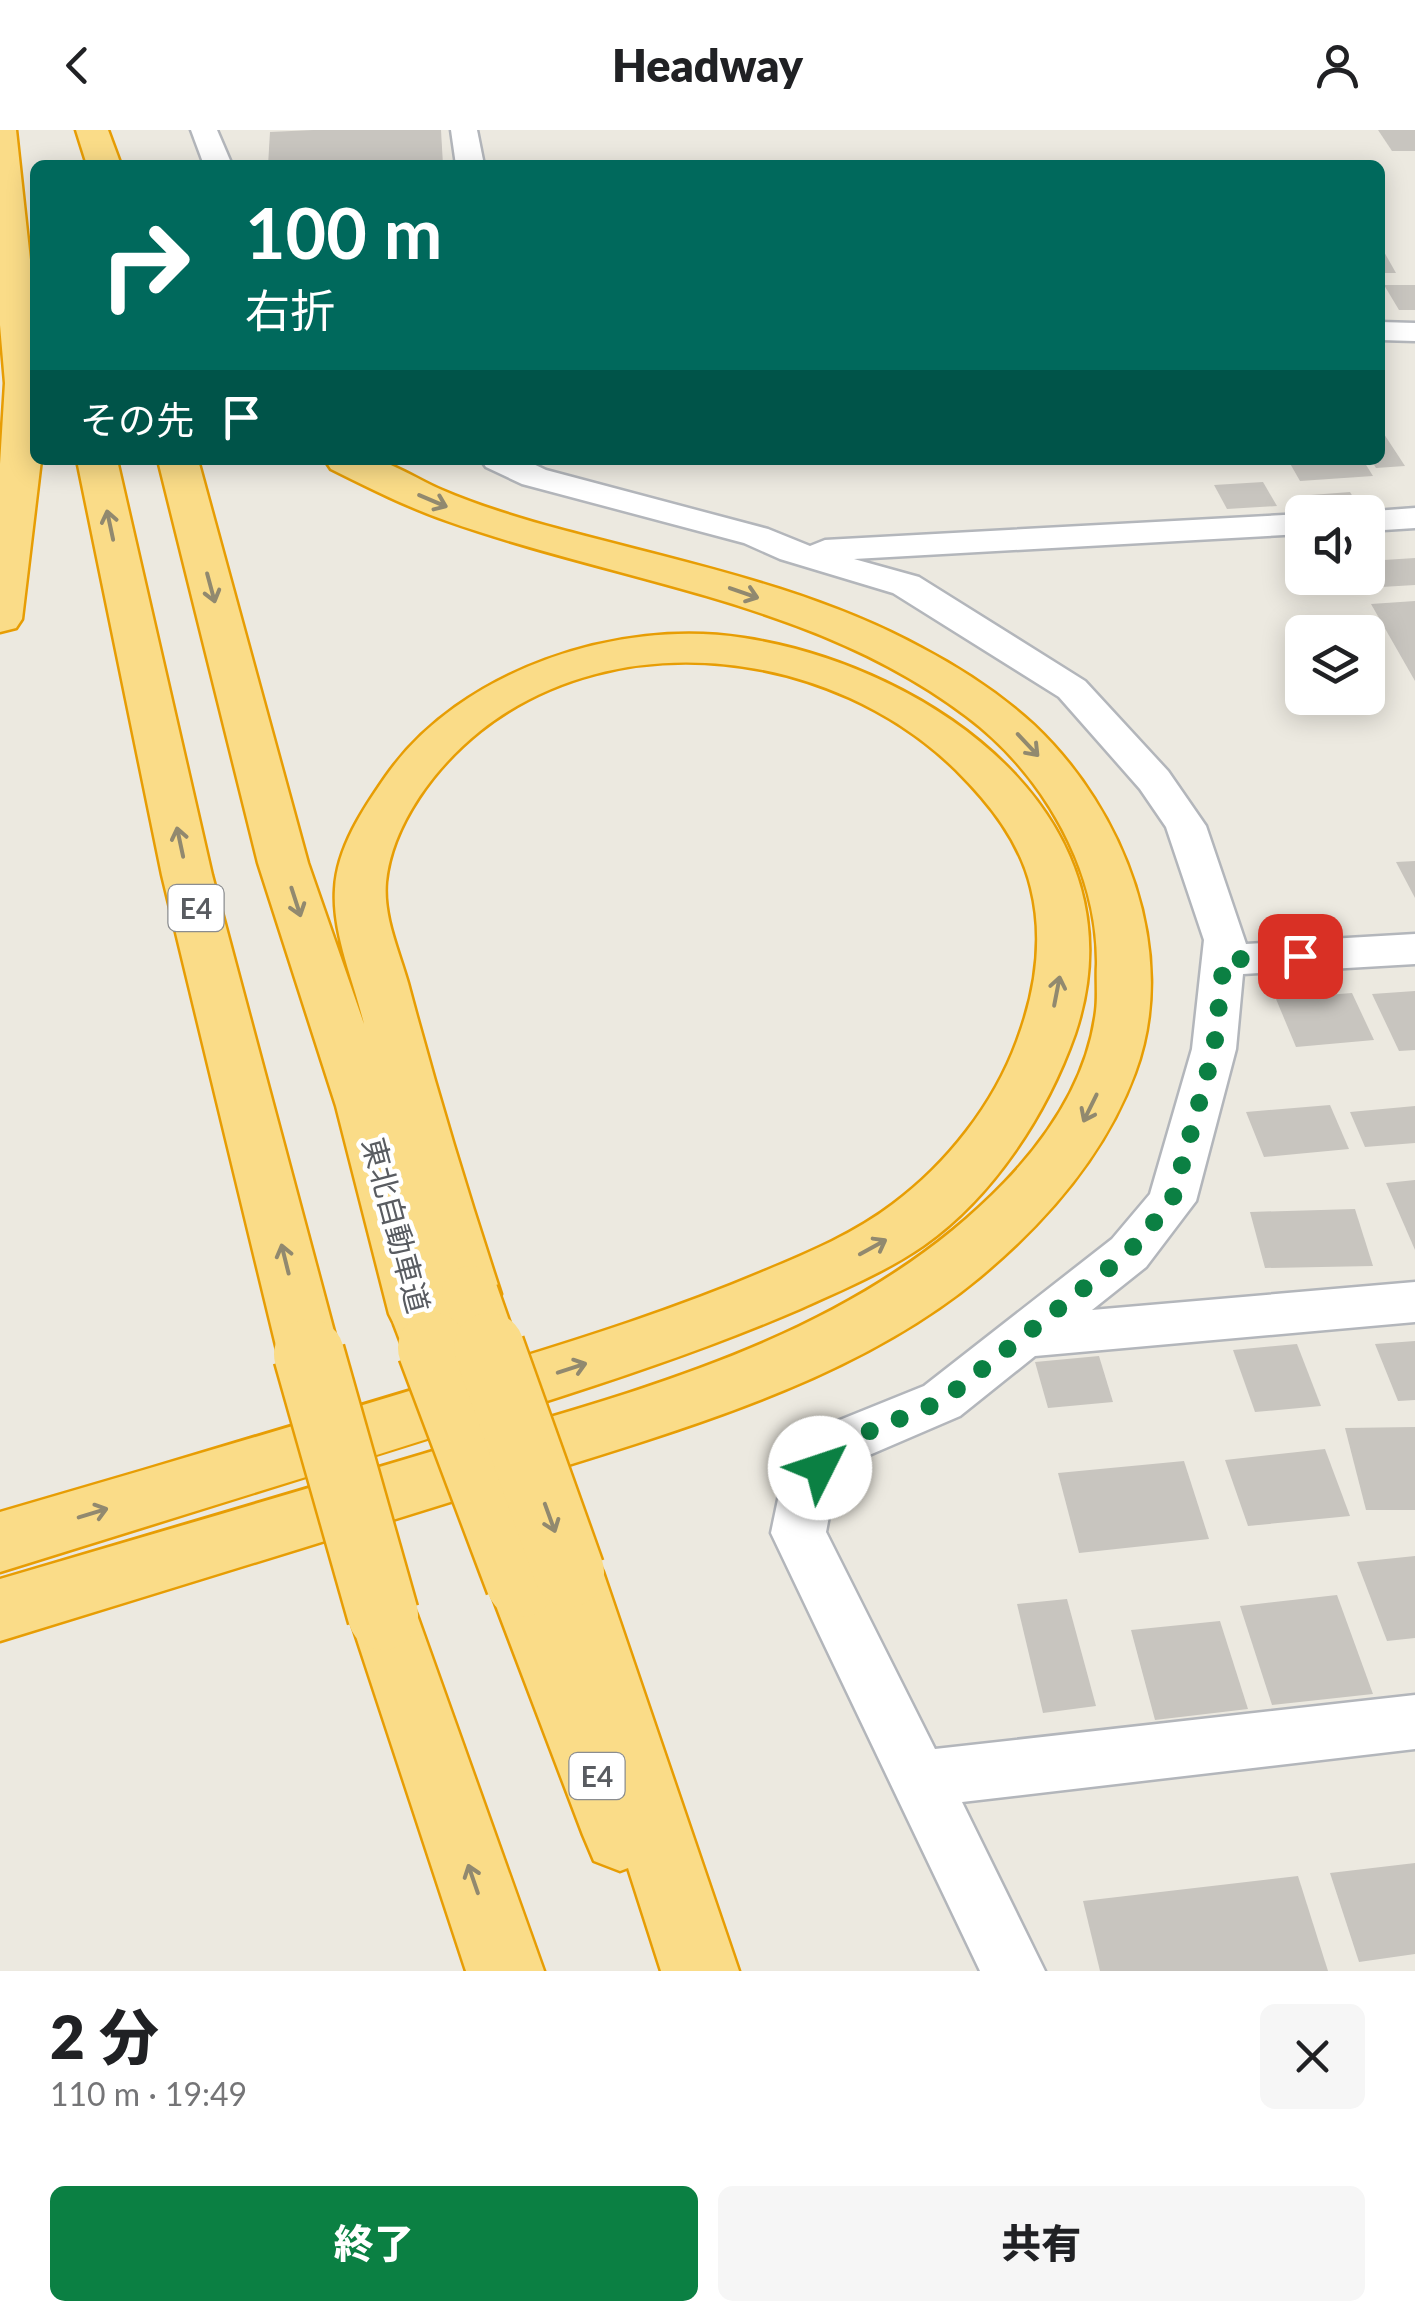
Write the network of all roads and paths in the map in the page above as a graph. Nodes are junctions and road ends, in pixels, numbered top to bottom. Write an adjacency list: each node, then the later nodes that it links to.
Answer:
1 (0, 130): 22 (highway)
2 (27, 130): 7 (highway)
3 (92, 130): 8 (highway)
4 (123, 130): 9 (highway)
5 (204, 130): 10 (street)
6 (464, 130): 11 (street)
7 (32, 160)
8 (102, 160)
9 (132, 160)
10 (216, 160)
11 (469, 160)
12 (1385, 330): 13 (street)
13 (1415, 332)
14 (98, 465): 33 (highway, E4, one-way to 14, bridge)
15 (179, 465): 26 (highway, 東北自動車道 / E4, one-way to 26)
16 (355, 465): 30 (highway, one-way to 30)
17 (509, 465): 21 (street)
18 (1415, 518): 19 (street)
19 (1385, 519)
20 (1285, 525): 21 (street)
21 (792, 552): 24 (street)
22 (0, 619)
23 (1415, 949): 24 (street)
24 (1224, 960): 27 (street)
25 (1415, 1302): 27 (street)
26 (445, 1304): 28 (highway, one-way to 26); 29 (highway, 東北自動車道 / E4, one-way to 29, bridge)
27 (1020, 1336): 32 (street)
28 (0, 1542)
29 (545, 1577): 34 (highway, 東北自動車道 / E4); 35 (highway)
30 (0, 1610)
31 (1415, 1722): 32 (street)
32 (918, 1780): 36 (street)
33 (505, 1971)
34 (672, 1971)
35 (700, 1971)
36 (1012, 1971)

